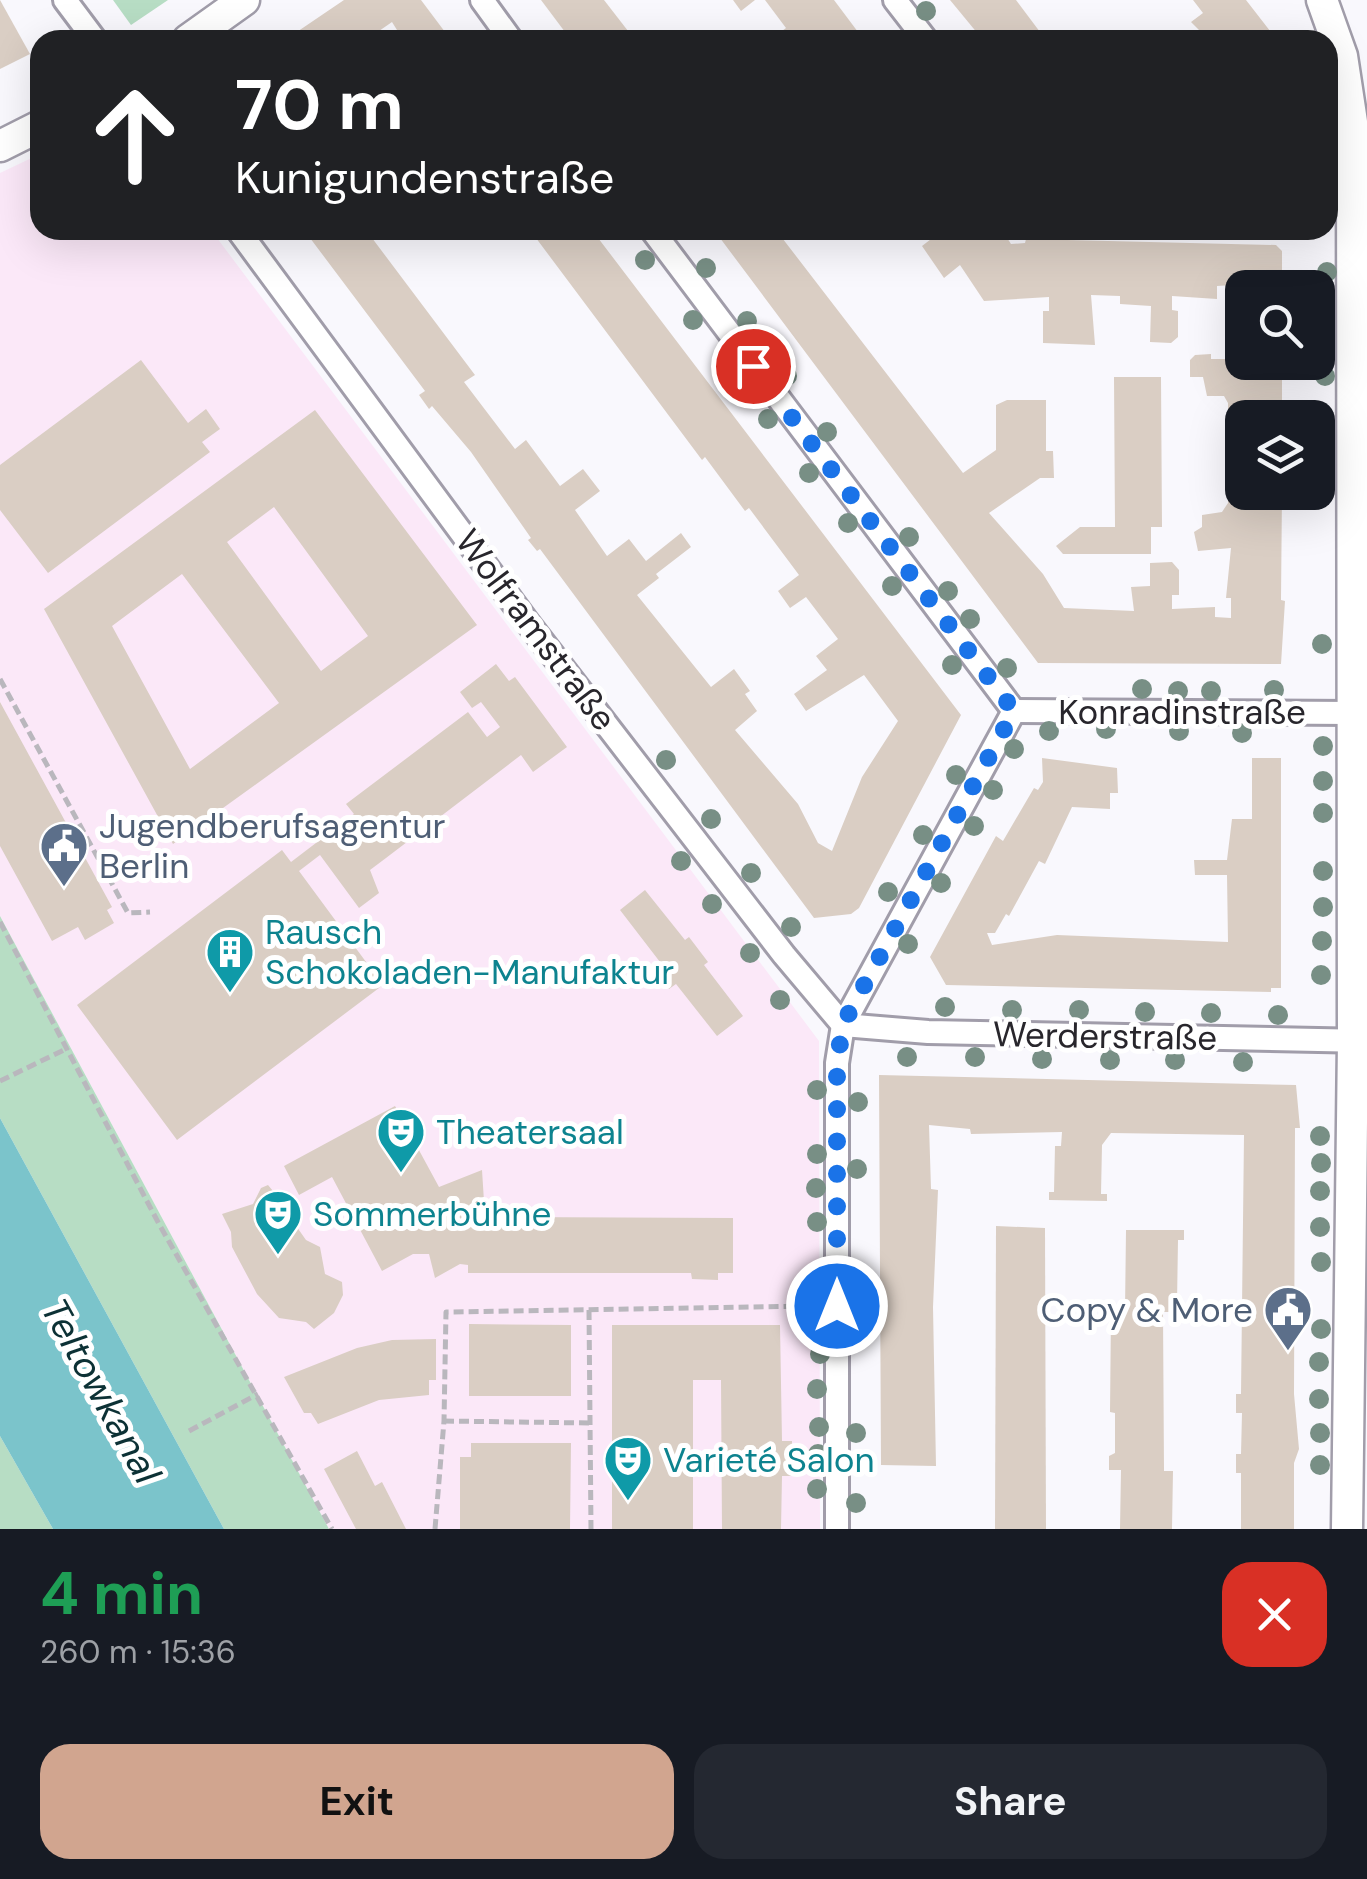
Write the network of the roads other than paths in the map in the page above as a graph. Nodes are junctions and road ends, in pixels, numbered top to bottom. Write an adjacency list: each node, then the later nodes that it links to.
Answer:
1 (65, 0): 6 (street)
2 (244, 0): 7 (main road)
3 (482, 0): 8 (street)
4 (896, 0): 9 (street)
5 (1322, 0): 10 (main road)
6 (88, 30)
7 (202, 30)
8 (504, 30)
9 (918, 30)
10 (1333, 30)
11 (1338, 45): 14 (main road)
12 (30, 131): 13 (main road)
13 (0, 146)
14 (1349, 200): 18 (main road)
15 (245, 240): 19 (street, Wolframstraße)
16 (660, 240): 17 (street, Konradinstraße)
17 (1014, 711): 18 (street, Konradinstraße); 19 (street)
18 (1353, 713): 20 (main road)
19 (843, 1024): 20 (street, Werderstraße); 21 (street)
20 (1360, 1041): 22 (main road)
21 (837, 1529)
22 (1347, 1529)

